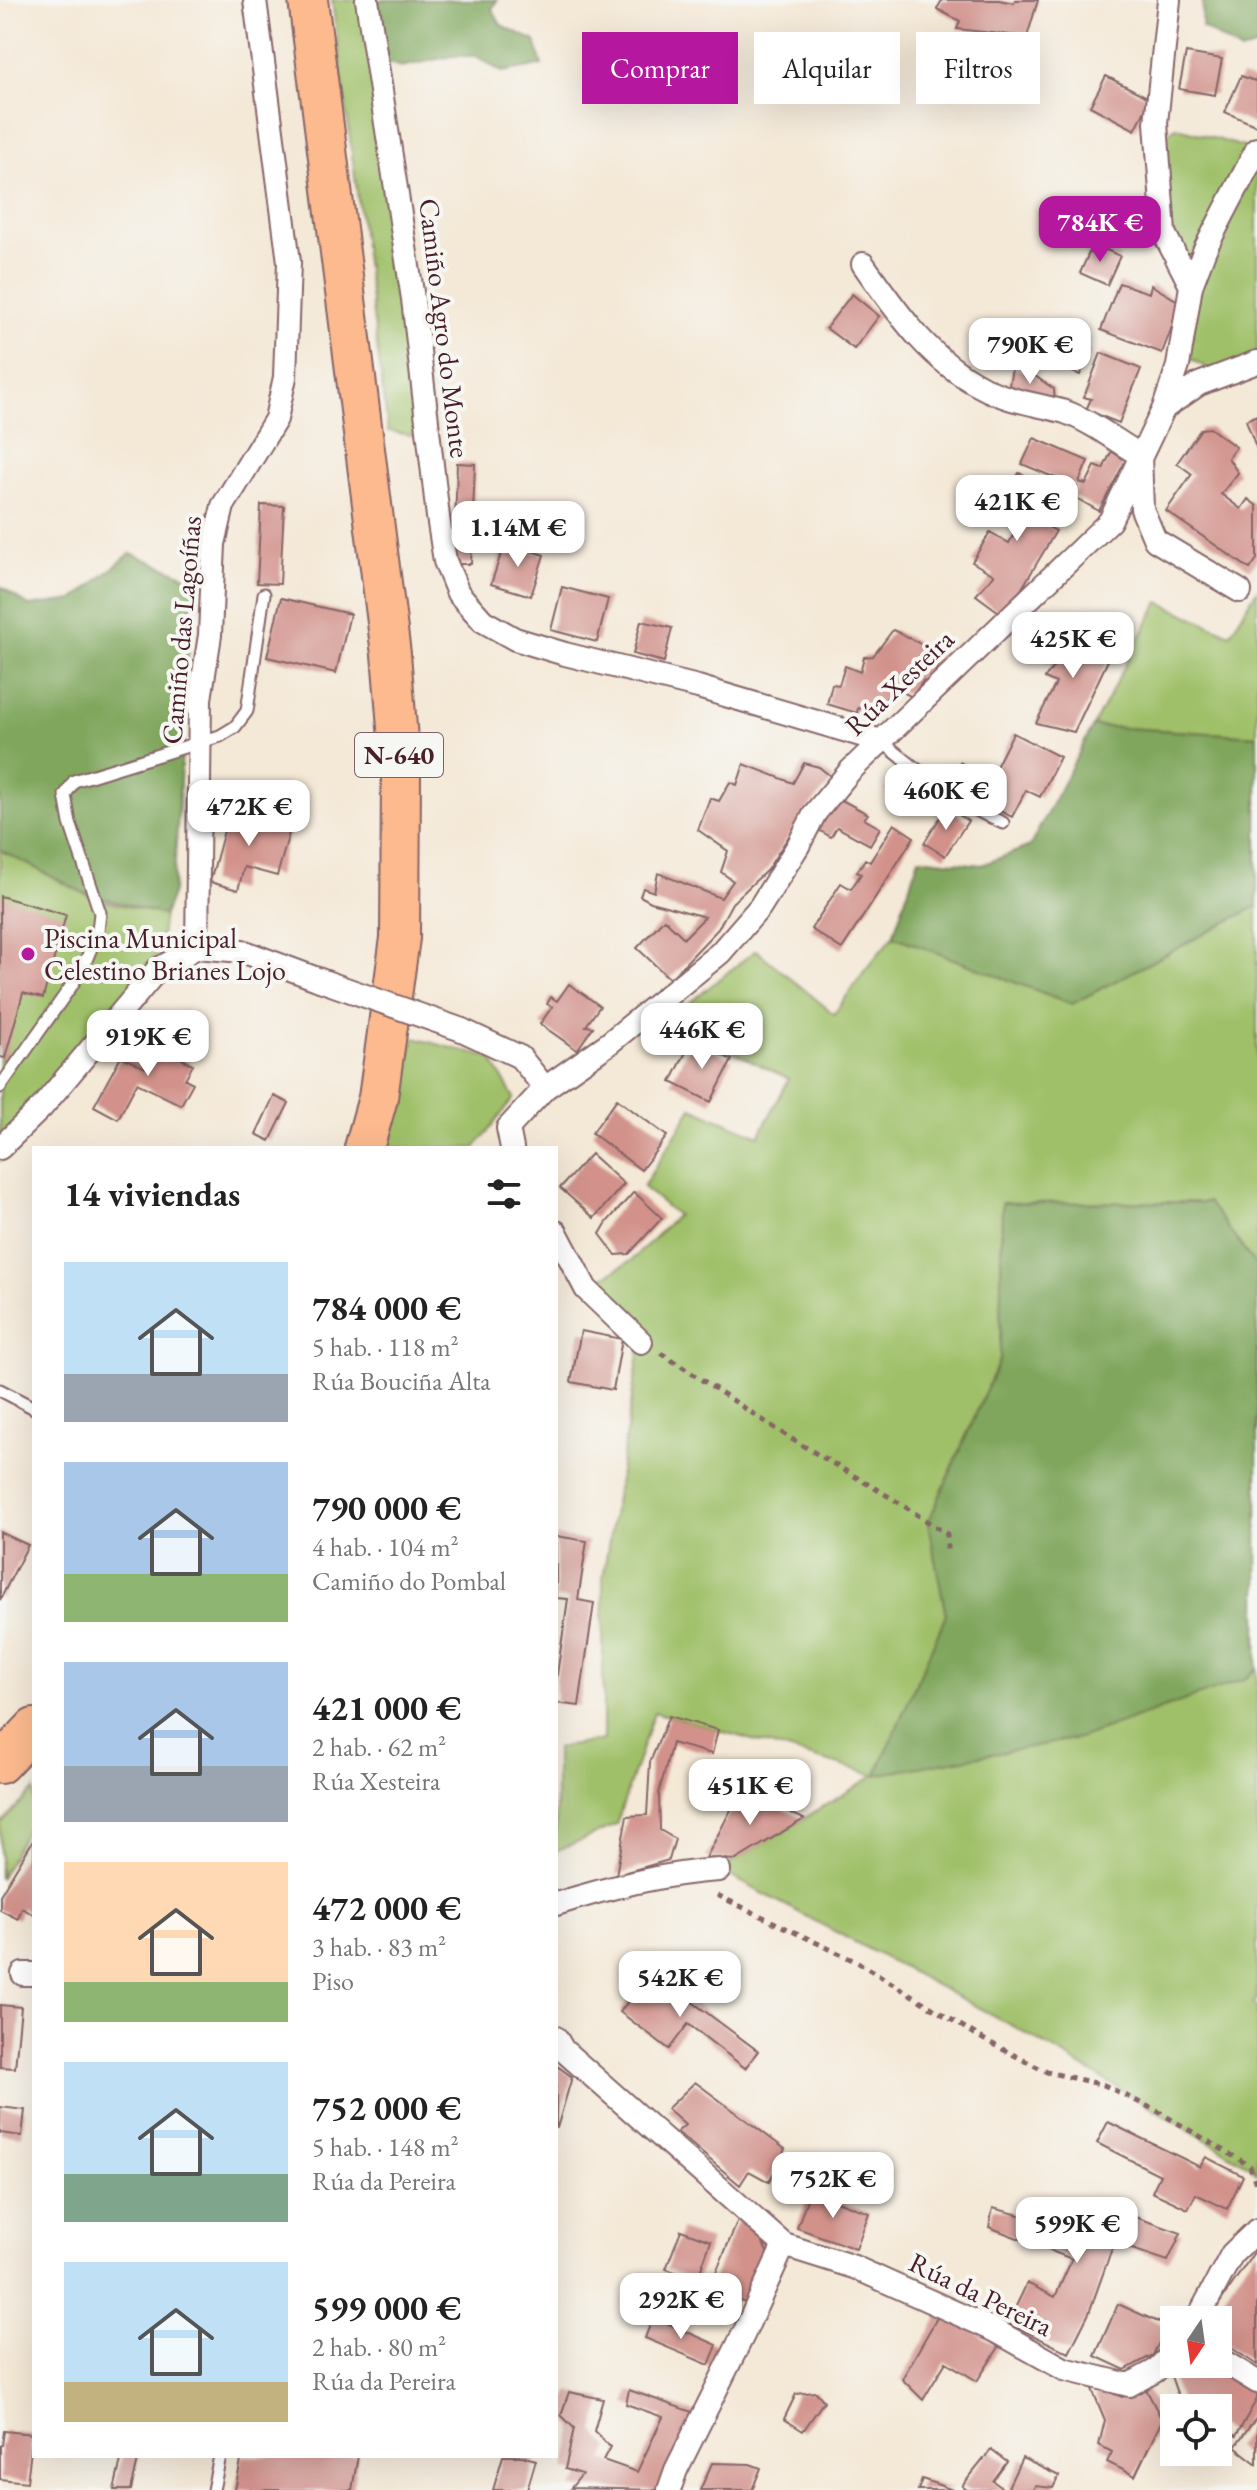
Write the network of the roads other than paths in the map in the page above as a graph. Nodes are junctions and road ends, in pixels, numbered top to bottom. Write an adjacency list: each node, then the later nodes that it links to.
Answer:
1 (255, 0): 14 (street, Camiño das Lagoíñas)
2 (308, 0): 20 (highway, N-640)
3 (367, 0): 13 (street, Camiño Agro do Monte)
4 (1169, 0): 7 (street)
5 (1257, 149): 7 (street, Rúa Xesteira)
6 (863, 264): 10 (street)
7 (1191, 286): 9 (street, Rúa Xesteira)
8 (1257, 362): 9 (street)
9 (1164, 408): 10 (street, Rúa Xesteira)
10 (1140, 455): 11 (street); 13 (street, Rúa Xesteira)
11 (1240, 591)
12 (264, 594): 14 (lane)
13 (881, 741): 15 (lane); 18 (street, Rúa Xesteira)
14 (199, 744): 16 (street, Camiño das Lagoíñas); 17 (lane)
15 (1003, 823)
16 (197, 947): 18 (street, bridge); 21 (street)
17 (0, 1087)
18 (545, 1088): 19 (street, Rúa Xesteira)
19 (510, 1138)
20 (365, 1146)
21 (0, 1148)
22 (558, 1236): 23 (street)
23 (641, 1342)
24 (0, 1390): 25 (lane)
25 (32, 1407)
26 (32, 1730): 27 (highway)
27 (0, 1764)
28 (719, 1870): 29 (street)
29 (558, 1903)
30 (558, 2041): 32 (street)
31 (1257, 2230): 33 (street)
32 (784, 2245): 34 (street, Rúa da Pereira); 39 (street)
33 (1204, 2306)
34 (1160, 2366)
35 (1232, 2367): 36 (street)
36 (1257, 2382)
37 (220, 2458): 38 (lane)
38 (213, 2490)
39 (669, 2490)

